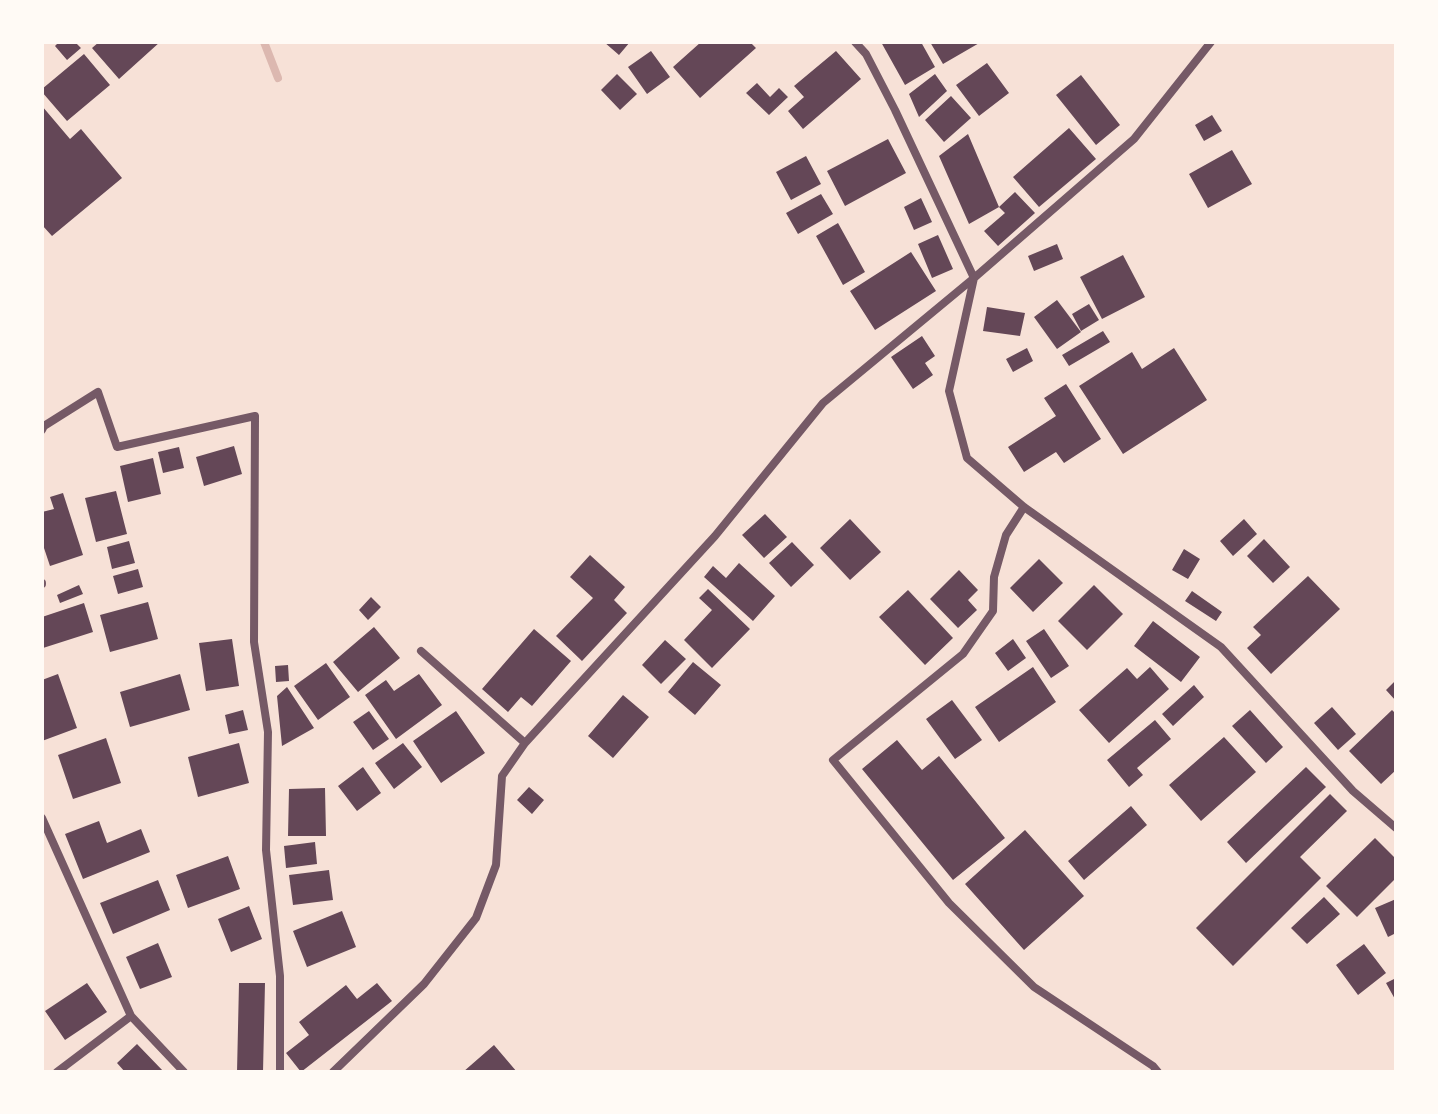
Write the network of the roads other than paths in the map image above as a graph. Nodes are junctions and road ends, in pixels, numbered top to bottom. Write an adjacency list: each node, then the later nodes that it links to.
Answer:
1 (855, 42): 3 (street)
2 (1211, 42): 3 (street)
3 (974, 278): 5 (street); 7 (street)
4 (42, 430): 13 (street)
5 (1024, 507): 9 (street); 15 (street)
6 (421, 651): 7 (street)
7 (525, 743): 14 (street)
8 (42, 818): 10 (street)
9 (1396, 828)
10 (131, 1016): 11 (street); 12 (street)
11 (57, 1072)
12 (184, 1072)
13 (280, 1072)
14 (333, 1072)
15 (1158, 1072)

